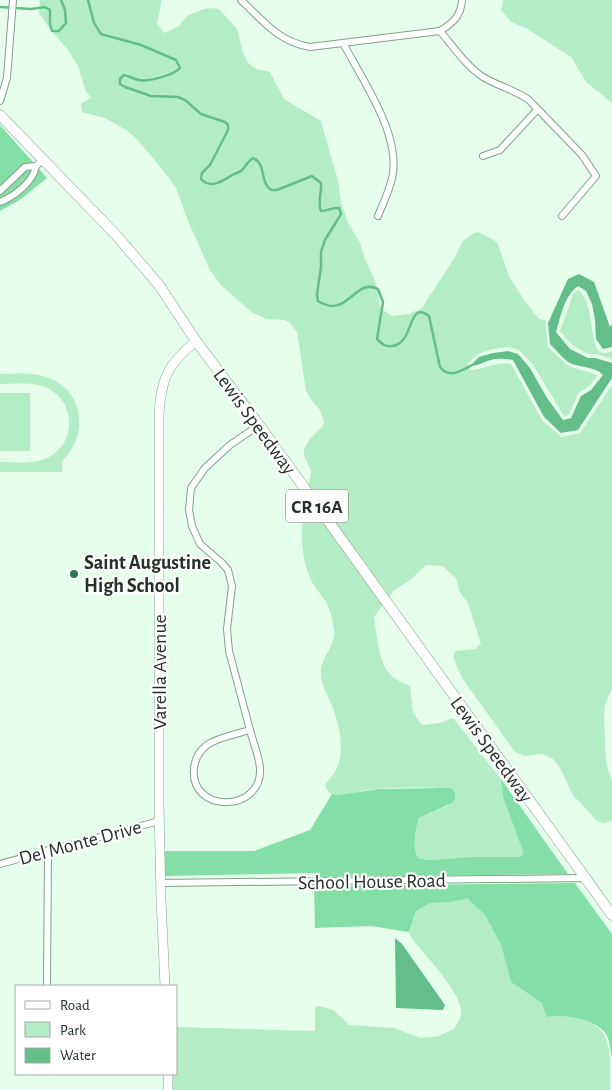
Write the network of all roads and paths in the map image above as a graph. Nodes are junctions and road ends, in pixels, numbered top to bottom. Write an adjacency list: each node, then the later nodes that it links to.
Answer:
1 (240, 0): 5 (street)
2 (462, 0): 4 (street)
3 (13, 4): 6 (street)
4 (440, 31): 5 (street); 7 (street)
5 (343, 43): 13 (street)
6 (0, 101)
7 (537, 110): 9 (street); 14 (street)
8 (0, 115): 10 (main road, Lewis Speedway / CR 16A)
9 (483, 156)
10 (39, 163): 11 (street); 12 (street); 15 (main road, Lewis Speedway / CR 16A)
11 (0, 192)
12 (0, 202)
13 (378, 216)
14 (562, 216)
15 (196, 341): 16 (main road, Lewis Speedway / CR 16A); 18 (street, Varella Avenue)
16 (259, 425): 17 (street); 21 (main road, Lewis Speedway / CR 16A)
17 (250, 730): 17 (street)
18 (159, 821): 19 (street, Del Monte Drive); 22 (street, Varella Avenue)
19 (48, 850): 20 (street, Del Monte Drive); 24 (street)
20 (0, 864)
21 (584, 878): 22 (street, School House Road); 23 (main road, Lewis Speedway / CR 16A)
22 (160, 883): 25 (street, Varella Avenue)
23 (612, 915)
24 (47, 985)
25 (165, 985)
26 (168, 1075): 27 (street)
27 (168, 1090)

